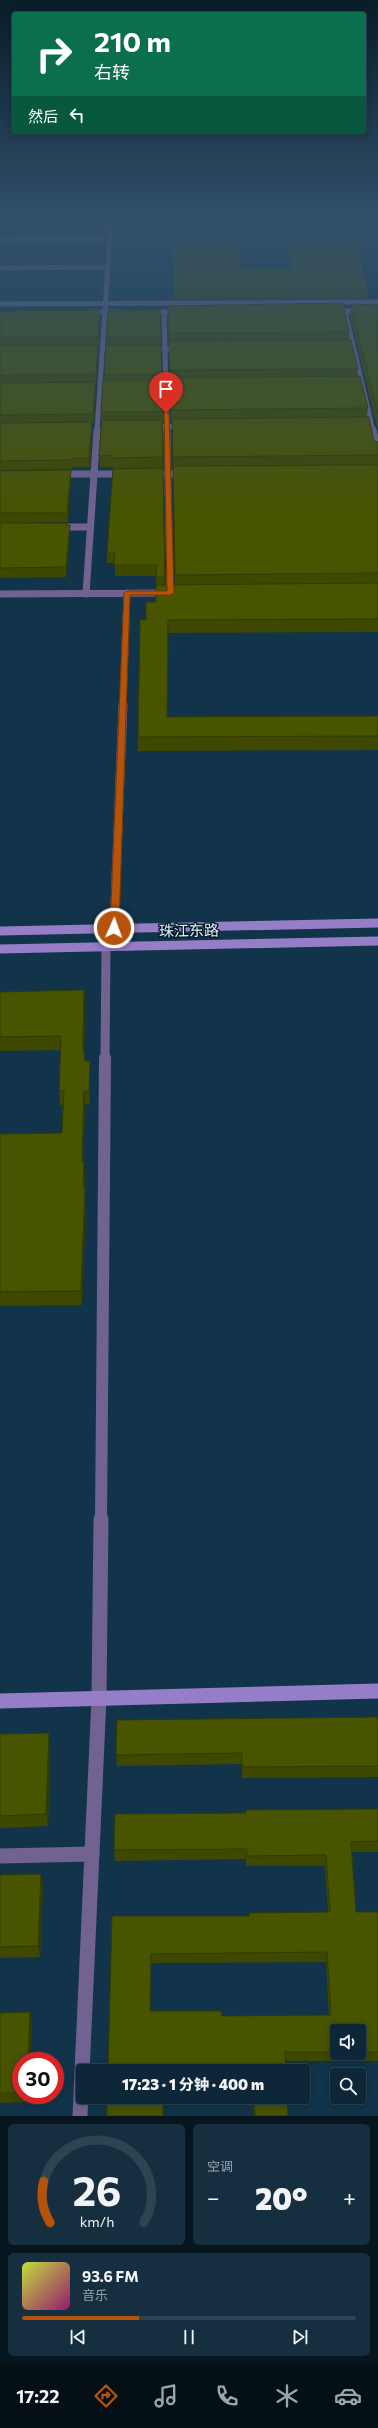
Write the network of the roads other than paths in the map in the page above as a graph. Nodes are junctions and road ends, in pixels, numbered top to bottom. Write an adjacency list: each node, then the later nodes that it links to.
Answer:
1 (104, 319): 7 (street)
2 (164, 319): 10 (street)
3 (347, 319): 5 (street)
4 (346, 348): 5 (street)
5 (354, 348): 13 (street)
6 (94, 349): 7 (street)
7 (102, 349): 8 (street); 17 (street)
8 (110, 349)
9 (141, 349): 10 (street)
10 (165, 349): 11 (street); 14 (street)
11 (188, 349)
12 (355, 385): 13 (street)
13 (363, 385): 21 (street)
14 (166, 386): 15 (street); 19 (street); 22 (street)
15 (189, 386)
16 (92, 387): 17 (street)
17 (100, 387): 18 (street); 25 (street)
18 (107, 387)
19 (144, 387)
20 (364, 425): 21 (street)
21 (372, 425): 28 (street)
22 (166, 426): 23 (street); 27 (street); 34 (street)
23 (190, 426)
24 (90, 427): 25 (street)
25 (97, 427): 26 (street); 31 (street)
26 (105, 427)
27 (143, 427)
28 (377, 440): 29 (street)
29 (378, 451)
30 (47, 474): 31 (street)
31 (94, 474): 32 (street); 36 (street)
32 (131, 474)
33 (146, 474): 34 (street)
34 (168, 474): 35 (street); 39 (street)
35 (191, 474)
36 (90, 527): 37 (street); 42 (street)
37 (45, 528)
38 (127, 593): 39 (street); 42 (street); 44 (street)
39 (170, 593): 40 (street)
40 (178, 593)
41 (0, 594): 42 (street)
42 (86, 594)
43 (378, 923): 44 (main road)
44 (114, 928): 45 (main road)
45 (0, 931)
46 (378, 941): 47 (main road, 珠江东路)
47 (106, 947): 48 (main road, 珠江东路); 50 (street)
48 (0, 949)
49 (378, 1691): 50 (main road)
50 (99, 1698): 51 (main road); 52 (street)
51 (0, 1701)
52 (92, 1854): 53 (street); 54 (street)
53 (0, 1856)
54 (80, 2116)

